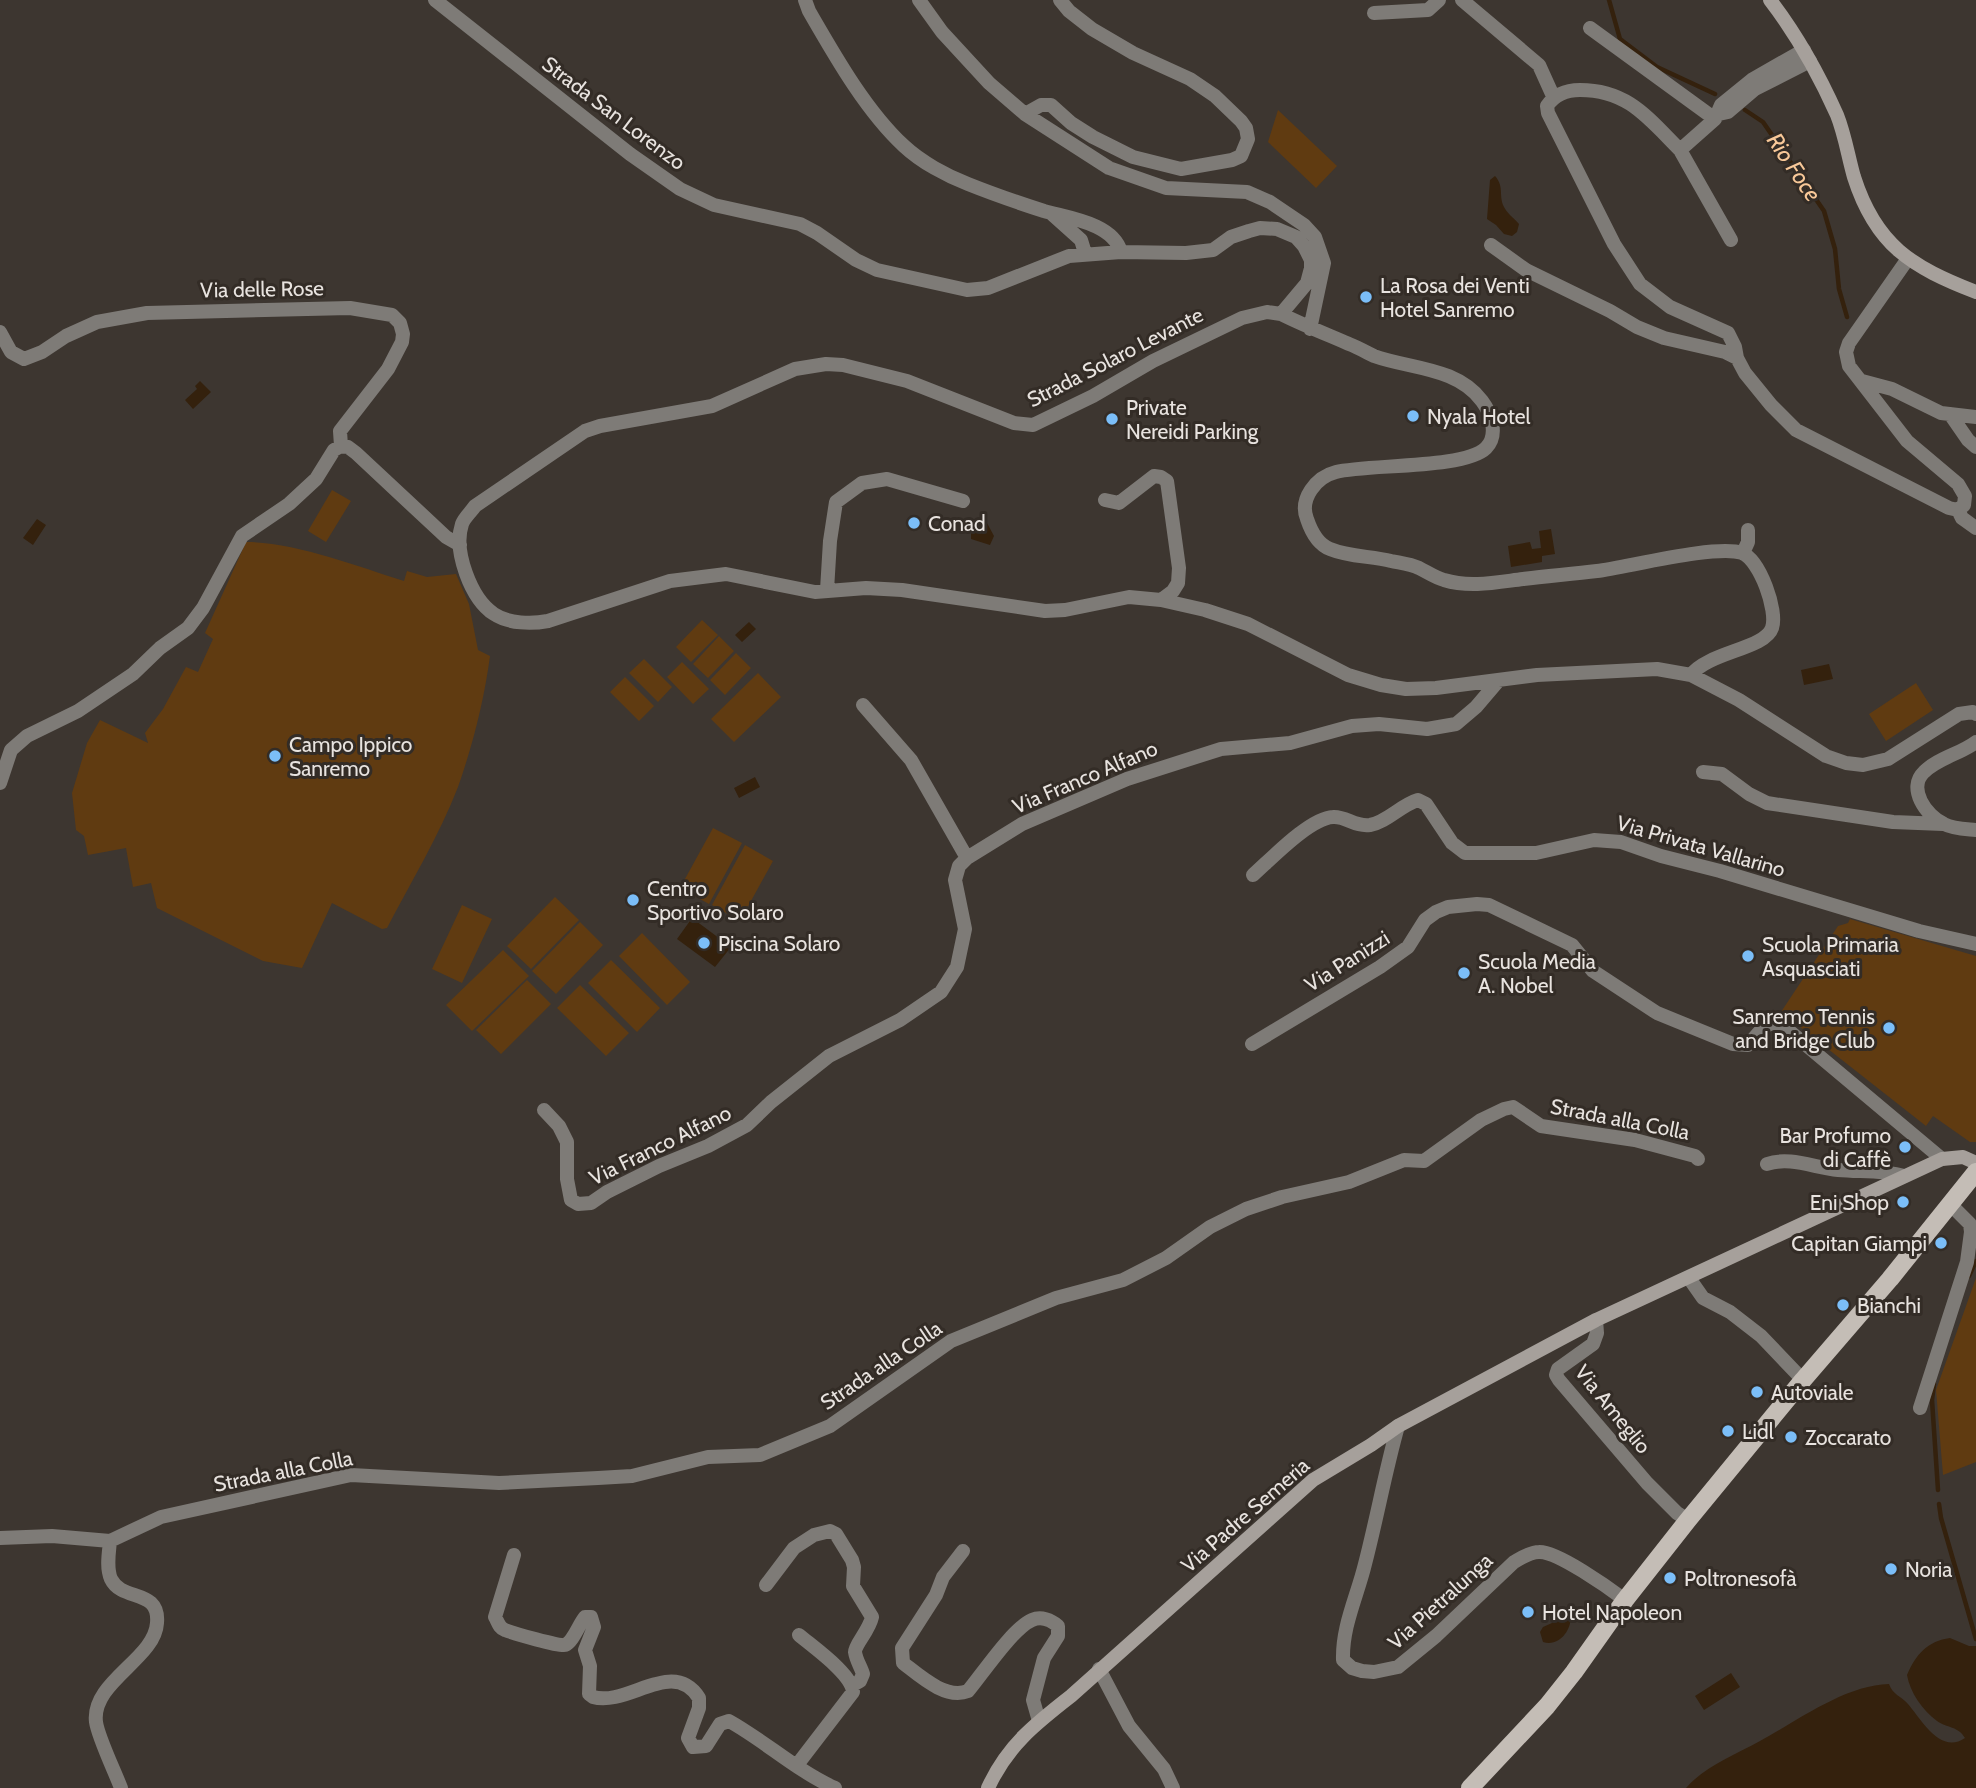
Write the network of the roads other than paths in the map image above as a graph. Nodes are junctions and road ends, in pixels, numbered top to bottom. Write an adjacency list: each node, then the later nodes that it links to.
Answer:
1 (435, 0): 19 (street, Strada San Lorenzo)
2 (805, 0): 15 (street)
3 (919, 0): 12 (street)
4 (1060, 0): 12 (street)
5 (1439, 0): 8 (street)
6 (1462, 0): 11 (street)
7 (1770, 0): 10 (main road)
8 (1374, 13)
9 (1590, 28): 13 (street)
10 (1807, 55): 13 (street); 20 (main road)
11 (1553, 96): 14 (street); 25 (street)
12 (1025, 114): 23 (street)
13 (1717, 116): 14 (street)
14 (1680, 150): 16 (street)
15 (1051, 212): 18 (street); 19 (street)
16 (1731, 240)
17 (1491, 245): 25 (street)
18 (1121, 251): 19 (street, Strada San Lorenzo); 22 (street, Strada San Lorenzo)
19 (1085, 253)
20 (1907, 260): 21 (main road); 26 (street)
21 (1976, 292)
22 (1281, 314): 23 (street); 36 (street, Strada Solaro Levante)
23 (1310, 329): 37 (street)
24 (0, 332): 29 (street, Via delle Rose)
25 (1737, 358): 33 (street)
26 (1862, 381): 27 (street); 33 (street)
27 (1950, 414): 28 (street); 30 (street)
28 (1976, 417)
29 (341, 446): 36 (street); 46 (street)
30 (1976, 447)
31 (1105, 500): 39 (street)
32 (964, 501): 38 (street)
33 (1959, 509): 34 (street)
34 (1976, 528)
35 (1748, 530): 37 (street)
36 (460, 545): 38 (street)
37 (1743, 553): 40 (street)
38 (827, 590): 39 (street)
39 (1161, 600): 41 (street)
40 (1691, 675): 41 (street); 43 (street)
41 (1500, 680): 49 (street, Via Franco Alfano)
42 (863, 705): 49 (street)
43 (1976, 714)
44 (1976, 742): 47 (street)
45 (1703, 772): 47 (street)
46 (0, 783)
47 (1943, 824): 48 (street)
48 (1976, 830)
49 (967, 859): 53 (street, Via Franco Alfano)
50 (1253, 875): 51 (street, Via Privata Vallarino)
51 (1976, 944)
52 (1252, 1044): 55 (street, Via Panizzi)
53 (544, 1110)
54 (1698, 1159): 68 (street, Strada alla Colla)
55 (1942, 1159): 56 (main road); 59 (main road, Via Padre Semeria)
56 (1976, 1163)
57 (1768, 1164): 59 (street)
58 (1976, 1172): 60 (main road)
59 (1904, 1176): 61 (main road, Via Padre Semeria)
60 (1950, 1204): 63 (main road); 64 (street)
61 (1689, 1278): 62 (main road, Via Padre Semeria); 63 (street)
62 (1596, 1320): 65 (main road, Via Padre Semeria); 66 (street, Via Ameglio)
63 (1802, 1380): 66 (main road)
64 (1920, 1408)
65 (1398, 1426): 72 (street, Via Pietralunga); 74 (main road, Via Padre Semeria)
66 (1688, 1520): 72 (main road)
67 (0, 1538): 68 (street)
68 (110, 1541): 78 (street)
69 (964, 1551): 76 (street)
70 (514, 1555): 77 (street)
71 (766, 1585): 75 (street)
72 (1625, 1600): 82 (main road)
73 (799, 1635): 75 (street)
74 (1099, 1669): 76 (main road, Via Padre Semeria); 81 (street)
75 (853, 1685): 77 (street)
76 (1039, 1721): 80 (main road, Via Padre Semeria)
77 (797, 1765): 79 (street)
78 (121, 1788)
79 (835, 1788)
80 (988, 1788)
81 (1173, 1788)
82 (1470, 1788)

